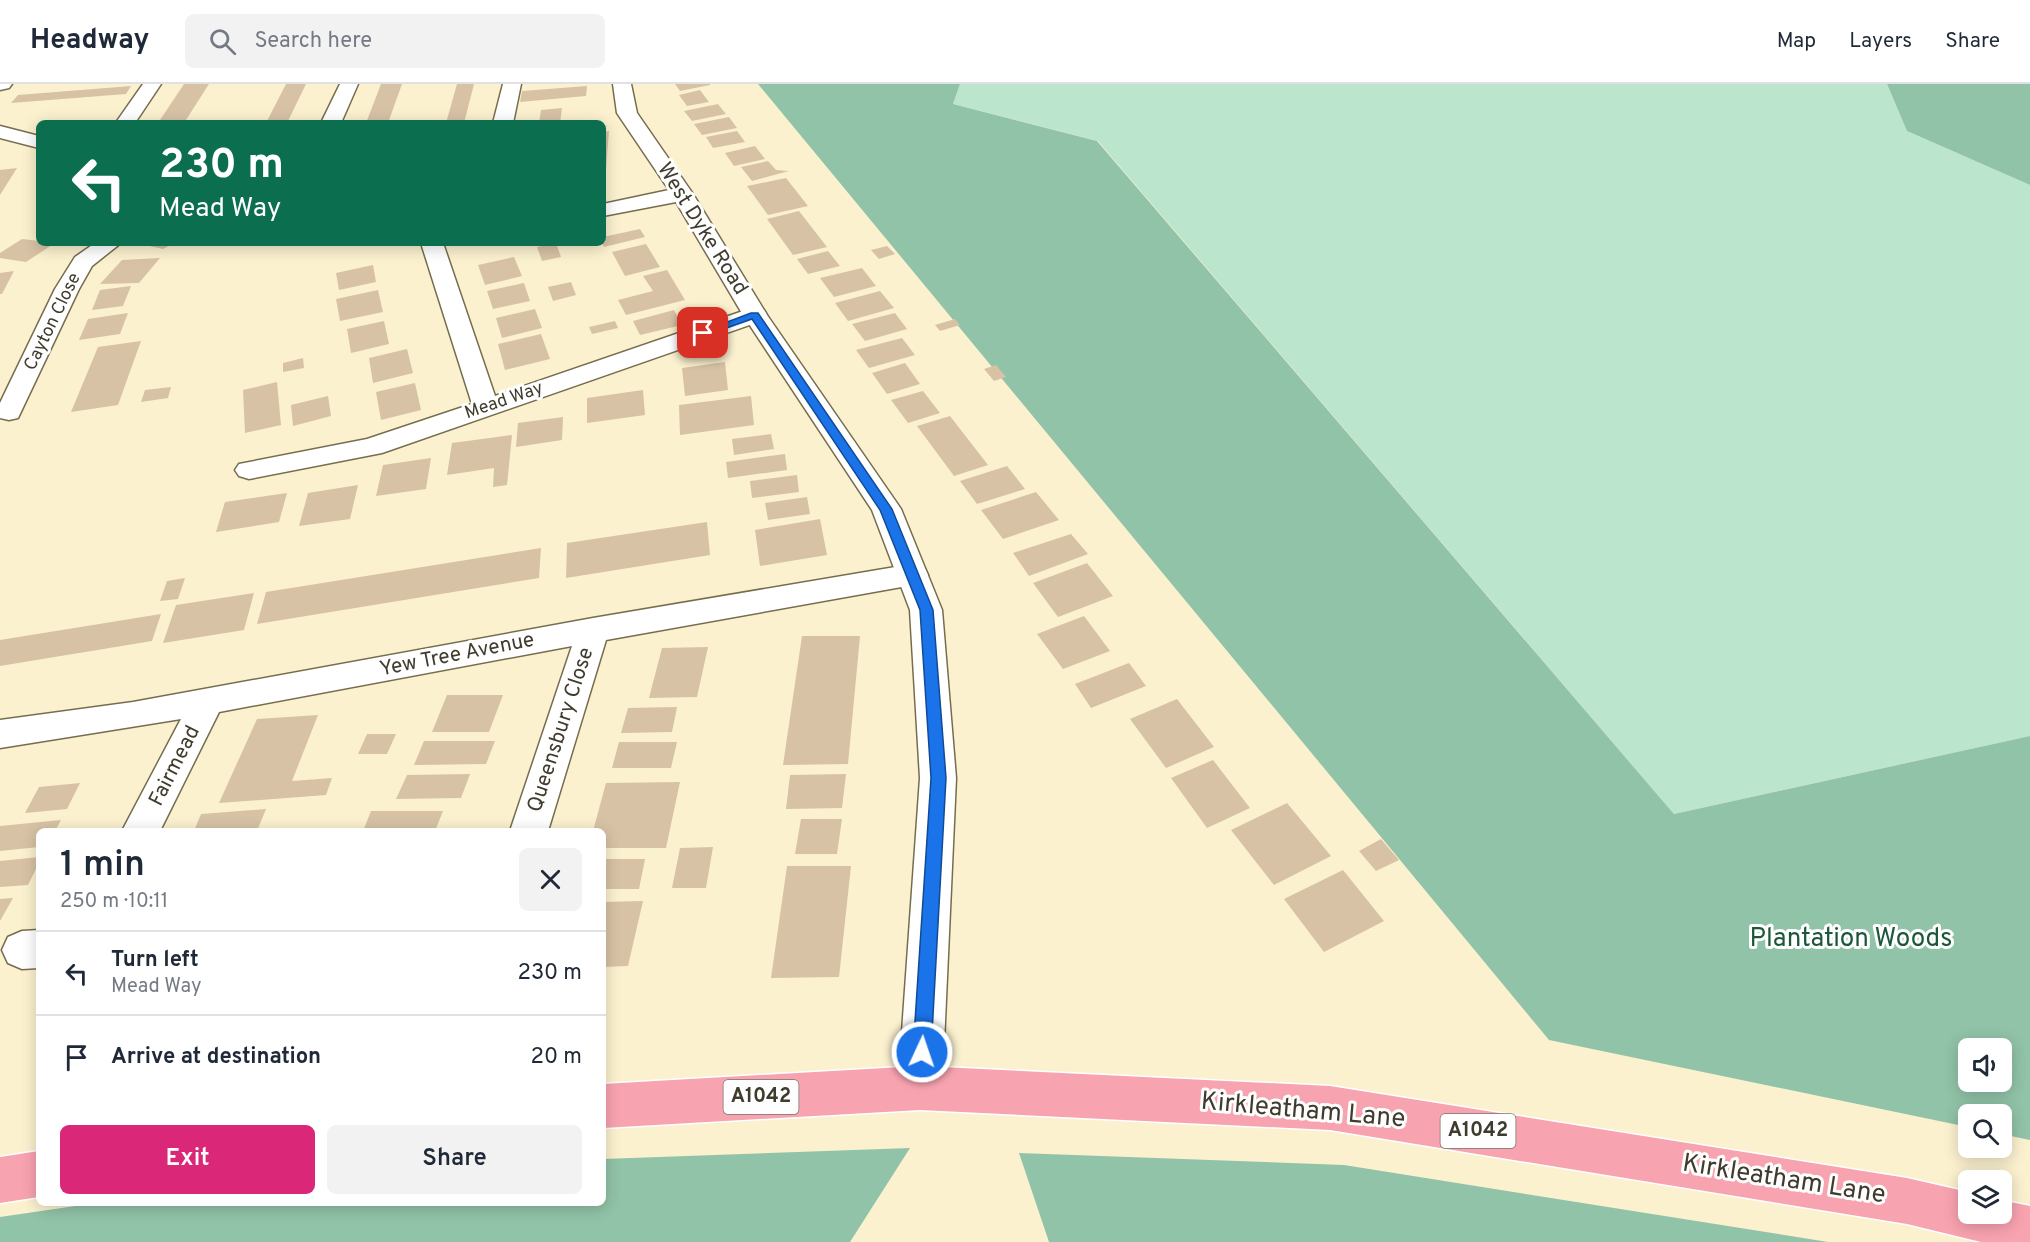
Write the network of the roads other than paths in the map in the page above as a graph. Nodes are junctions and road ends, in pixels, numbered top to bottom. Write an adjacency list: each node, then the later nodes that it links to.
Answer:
1 (152, 84): 5 (street)
2 (349, 84): 6 (street)
3 (512, 84): 7 (street)
4 (622, 84): 10 (street, West Dyke Road)
5 (128, 120)
6 (332, 120)
7 (504, 120)
8 (0, 132): 9 (street)
9 (36, 141)
10 (682, 194): 11 (street); 14 (street, West Dyke Road)
11 (606, 209)
12 (106, 246): 16 (street, Cayton Close)
13 (435, 250): 15 (street)
14 (754, 315): 15 (street, Mead Way); 18 (street, West Dyke Road)
15 (486, 407): 17 (street, Mead Way)
16 (9, 412)
17 (249, 470)
18 (913, 575): 19 (street, Yew Tree Avenue); 24 (street, West Dyke Road)
19 (593, 630): 20 (street, Yew Tree Avenue); 23 (street, Queensbury Close)
20 (208, 701): 21 (street, Yew Tree Avenue); 22 (street, Fairmead)
21 (0, 734)
22 (143, 828)
23 (530, 828)
24 (920, 1088): 25 (main road, Kirkleatham Lane / A1042); 28 (main road, Kirkleatham Lane / A1042)
25 (606, 1106)
26 (36, 1174): 27 (main road)
27 (0, 1180)
28 (2030, 1230)

